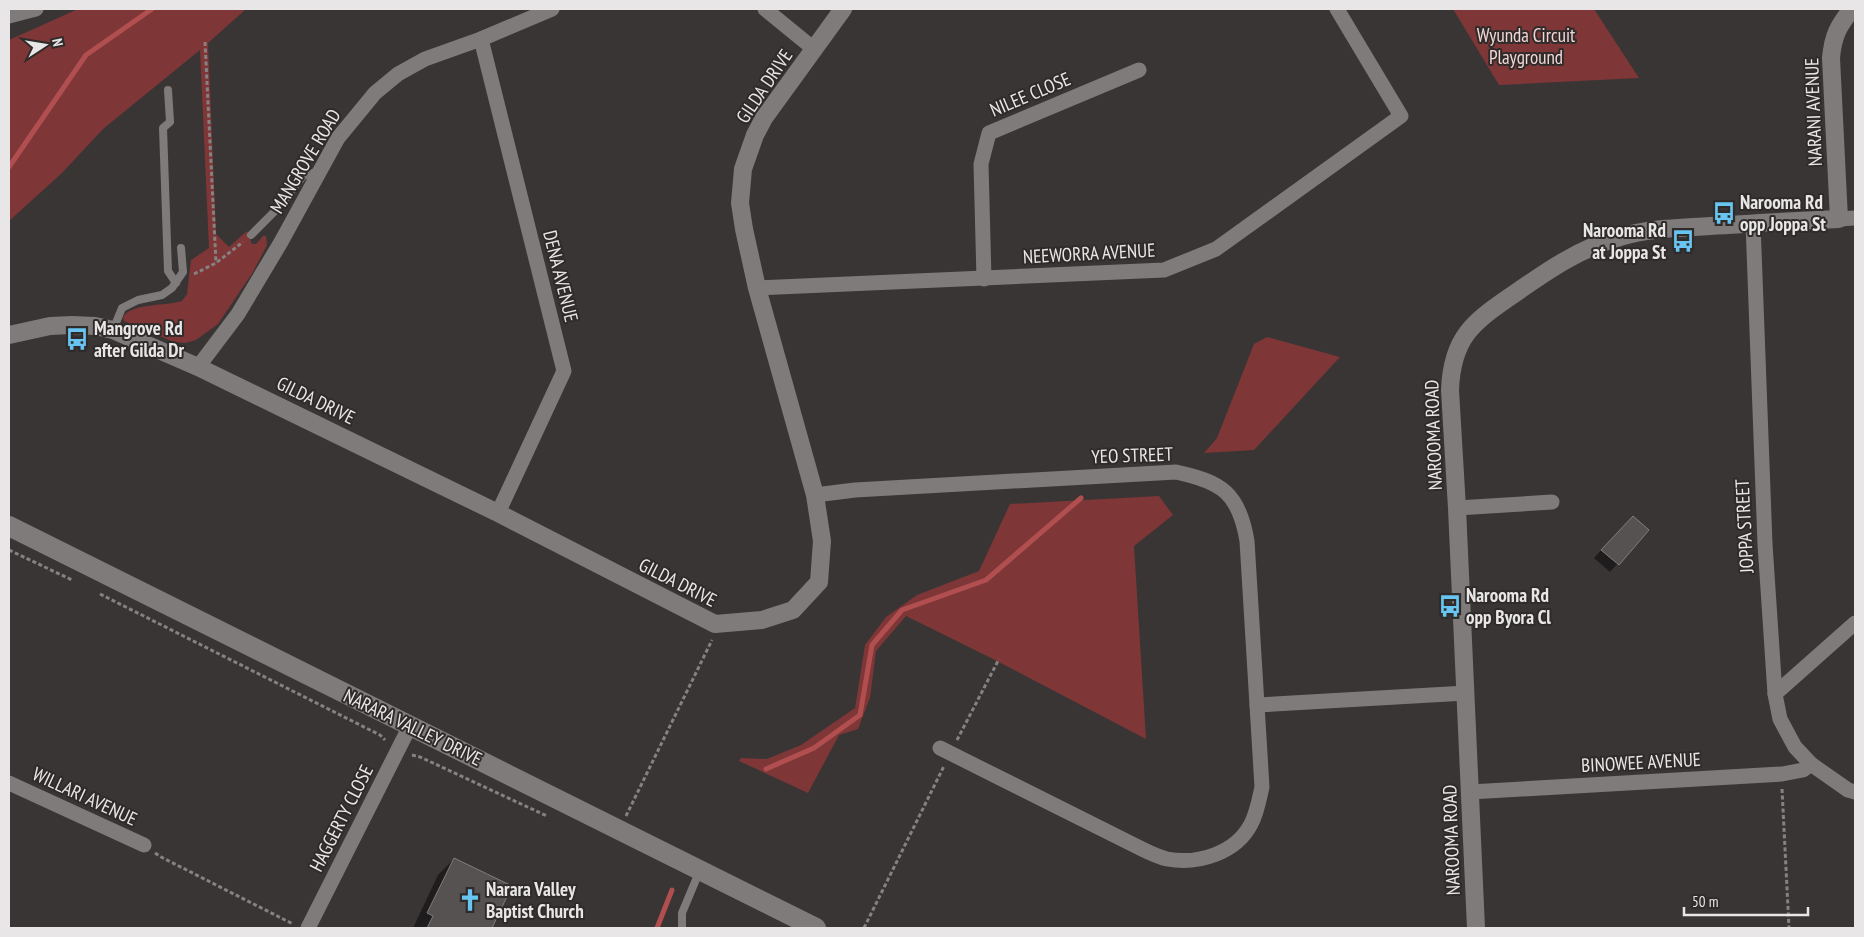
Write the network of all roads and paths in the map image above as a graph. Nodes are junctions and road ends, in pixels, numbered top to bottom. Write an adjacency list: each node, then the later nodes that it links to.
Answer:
1 (36, 9): 7 (street)
2 (552, 9): 8 (street, MANGROVE ROAD)
3 (765, 9): 10 (street)
4 (843, 9): 10 (street, GILDA DRIVE)
5 (1337, 9): 19 (street, NEEWORRA AVENUE)
6 (1852, 9): 14 (street, NARANI AVENUE)
7 (9, 16)
8 (481, 39): 13 (street, MANGROVE ROAD); 28 (street, DENA AVENUE)
9 (205, 42): 18 (path)
10 (814, 49): 21 (street, GILDA DRIVE)
11 (1139, 70): 19 (street, NILEE CLOSE)
12 (168, 90): 20 (lane)
13 (319, 171): 16 (lane); 24 (street, MANGROVE ROAD)
14 (1847, 218): 15 (street, NAROOMA ROAD)
15 (1753, 224): 27 (street, NAROOMA ROAD); 37 (street, JOPPA STREET)
16 (251, 235): 18 (path)
17 (181, 248): 20 (lane)
18 (216, 264): 20 (path)
19 (984, 279): 21 (street, NEEWORRA AVENUE)
20 (176, 283): 22 (lane)
21 (757, 288): 25 (street, GILDA DRIVE)
22 (113, 330): 23 (street, GILDA DRIVE); 24 (street, GILDA DRIVE)
23 (9, 335)
24 (198, 367): 28 (street, GILDA DRIVE)
25 (816, 495): 34 (street, GILDA DRIVE); 38 (street, YEO STREET)
26 (1552, 502): 27 (street)
27 (1457, 508): 36 (street, NAROOMA ROAD)
28 (498, 513): 34 (street, GILDA DRIVE)
29 (9, 526): 39 (main road, NARARA VALLEY DRIVE)
30 (9, 550): 31 (path)
31 (77, 582)
32 (94, 591): 41 (path)
33 (1855, 623): 37 (street)
34 (720, 624): 47 (path)
35 (999, 659): 40 (path)
36 (1466, 693): 38 (street); 45 (street, NAROOMA ROAD)
37 (1775, 694): 42 (street, JOPPA STREET)
38 (1257, 705): 40 (street, YEO STREET)
39 (410, 726): 41 (street, HAGGERTY CLOSE); 47 (main road, NARARA VALLEY DRIVE)
40 (945, 750): 54 (path)
41 (397, 752): 51 (street, HAGGERTY CLOSE)
42 (1811, 764): 43 (street, BINOWEE AVENUE); 46 (street, JOPPA STREET)
43 (1782, 774): 45 (street, BINOWEE AVENUE); 56 (path)
44 (9, 783): 48 (street, WILLARI AVENUE)
45 (1470, 792): 55 (street, NAROOMA ROAD)
46 (1855, 792)
47 (619, 830): 49 (main road, NARARA VALLEY DRIVE)
48 (144, 845): 50 (path)
49 (700, 870): 52 (lane); 53 (main road, NARARA VALLEY DRIVE)
50 (302, 928)
51 (308, 928)
52 (682, 928)
53 (816, 928)
54 (864, 928)
55 (1476, 928)
56 (1789, 928)

